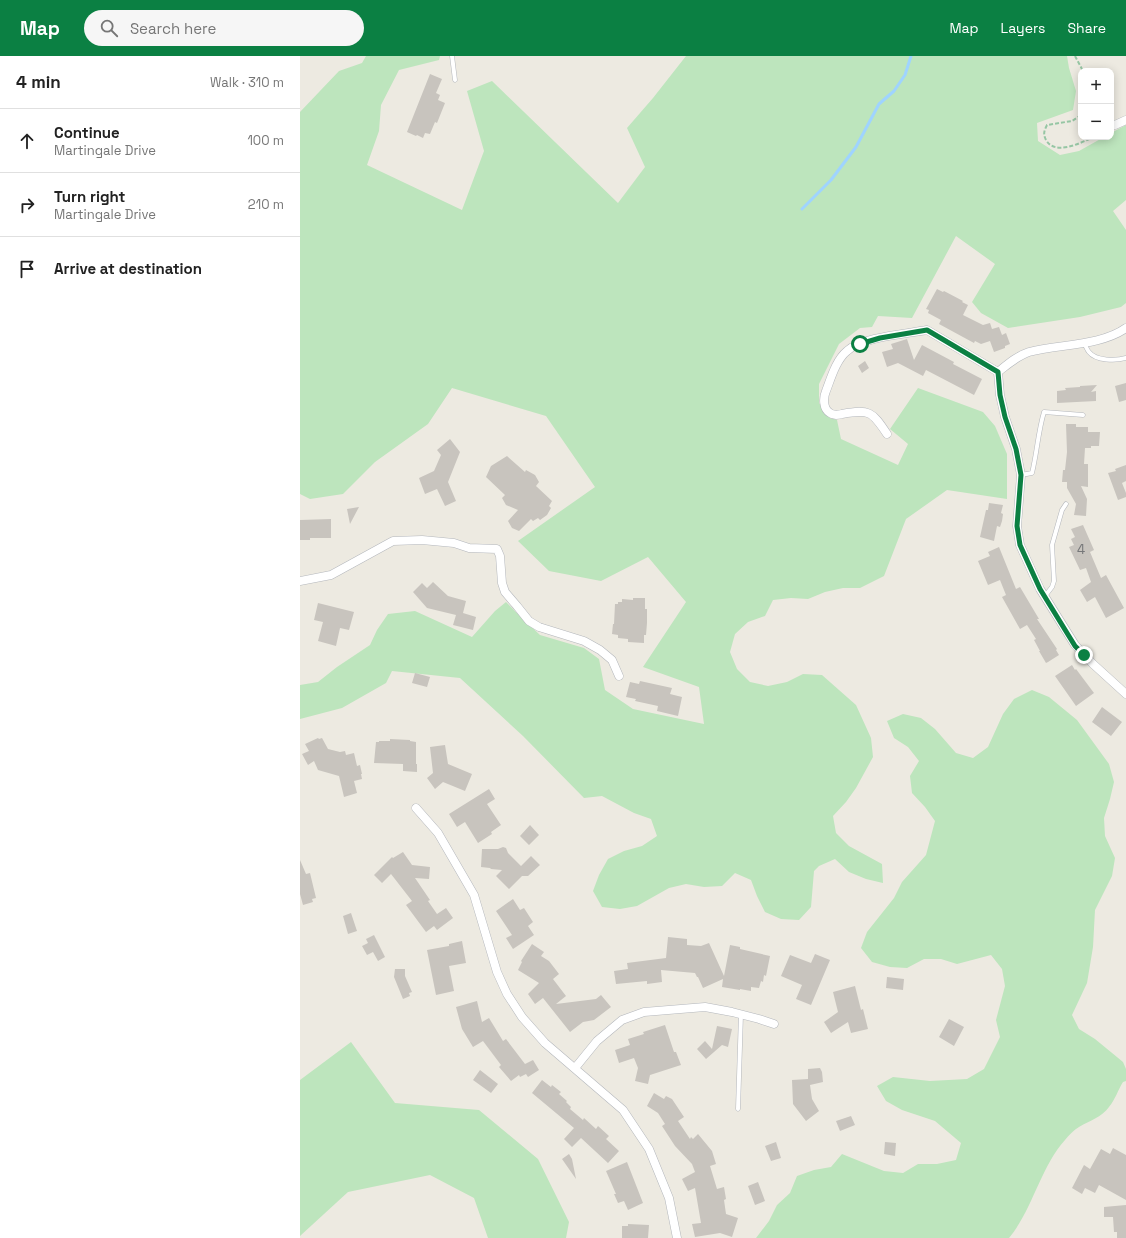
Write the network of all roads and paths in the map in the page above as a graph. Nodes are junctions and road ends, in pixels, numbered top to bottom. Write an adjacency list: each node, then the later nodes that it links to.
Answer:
1 (452, 56): 4 (lane)
2 (1075, 56): 3 (path)
3 (1081, 68)
4 (455, 80)
5 (1078, 116): 8 (path)
6 (1126, 120): 7 (street)
7 (1115, 125)
8 (1086, 140)
9 (1126, 328): 10 (street)
10 (1084, 342): 11 (lane); 12 (street)
11 (1126, 358)
12 (998, 372): 14 (street); 15 (street)
13 (1083, 415): 15 (lane)
14 (887, 434)
15 (1021, 475): 18 (street)
16 (1066, 504): 18 (lane)
17 (300, 581): 19 (street)
18 (1045, 597): 20 (street)
19 (619, 676)
20 (1126, 694)
21 (416, 808): 24 (street)
22 (741, 1014): 23 (street); 24 (street); 25 (lane)
23 (774, 1024)
24 (575, 1068): 26 (street)
25 (738, 1110)
26 (676, 1238)

